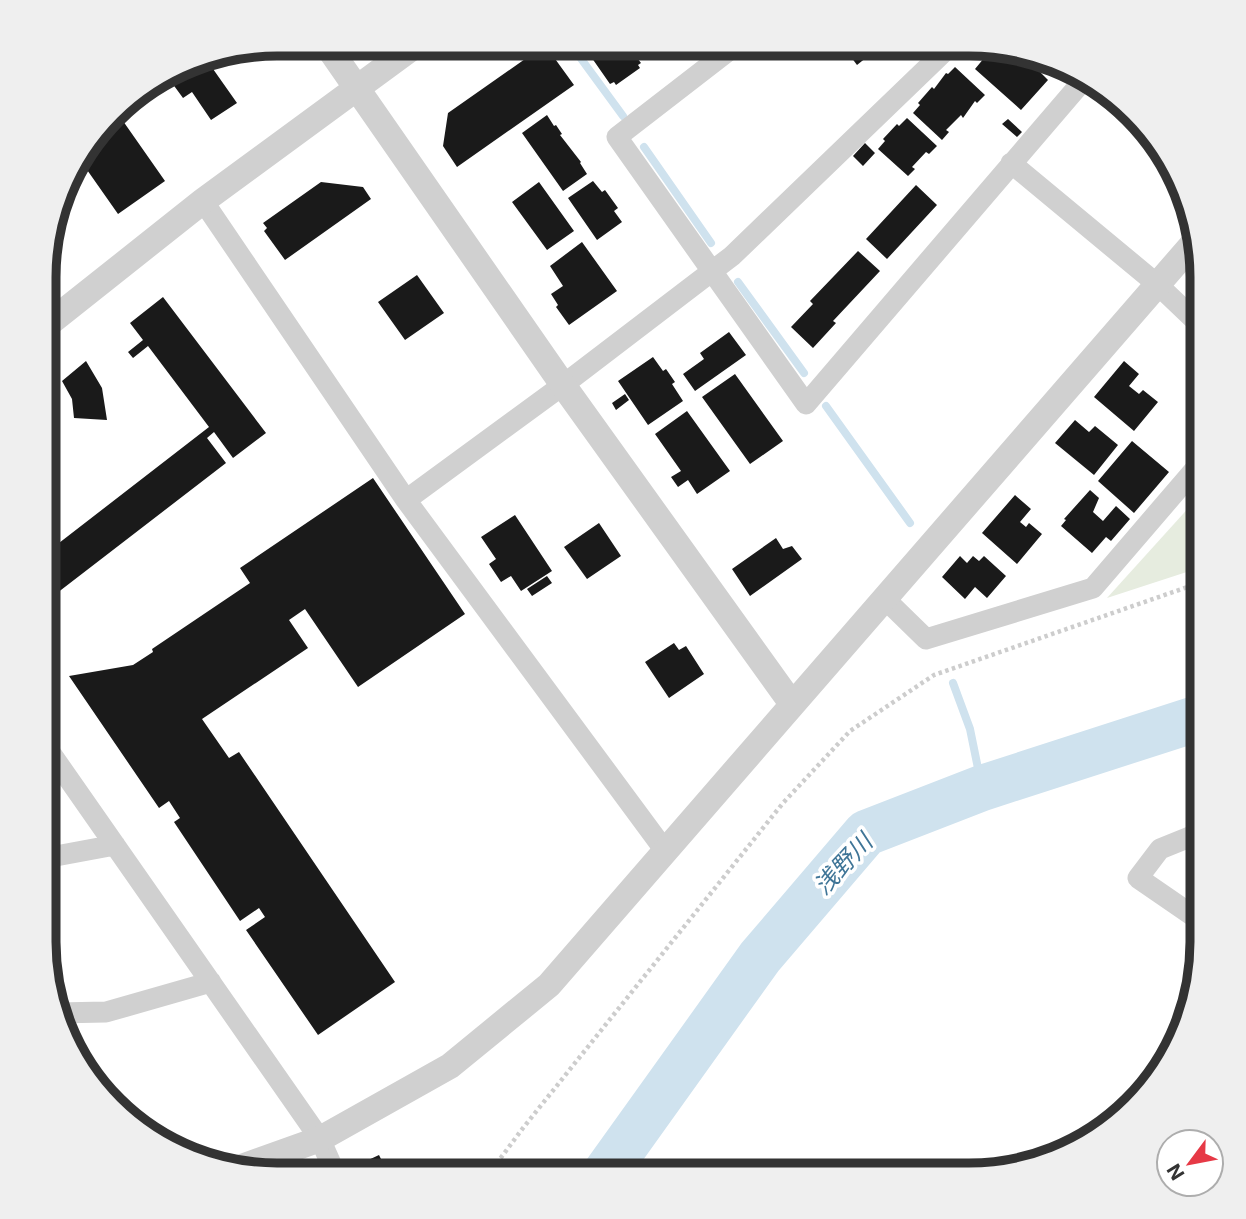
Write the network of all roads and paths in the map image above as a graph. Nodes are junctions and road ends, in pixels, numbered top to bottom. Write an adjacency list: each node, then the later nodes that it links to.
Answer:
1 (335, 56): 6 (street)
2 (401, 56): 6 (street)
3 (722, 56): 10 (street)
4 (940, 56): 10 (street)
5 (1078, 86): 7 (street)
6 (358, 89): 8 (street); 14 (street)
7 (1011, 163): 10 (street); 11 (street)
8 (203, 201): 13 (street); 16 (street)
9 (1188, 249): 11 (street)
10 (712, 271): 14 (street)
11 (1158, 285): 12 (street); 18 (street)
12 (1190, 316)
13 (56, 318)
14 (563, 384): 16 (street); 19 (street)
15 (1190, 475): 18 (street)
16 (406, 500): 23 (street)
17 (1190, 586): 31 (path)
18 (885, 599): 19 (street)
19 (792, 704): 23 (street)
20 (56, 761): 22 (street)
21 (1190, 837): 25 (street)
22 (115, 845): 24 (street); 26 (street)
23 (666, 852): 28 (street)
24 (56, 856)
25 (1190, 914)
26 (211, 982): 27 (street); 28 (street)
27 (69, 1013)
28 (320, 1139): 29 (street); 30 (street)
29 (256, 1162)
30 (331, 1163)
31 (497, 1163)

